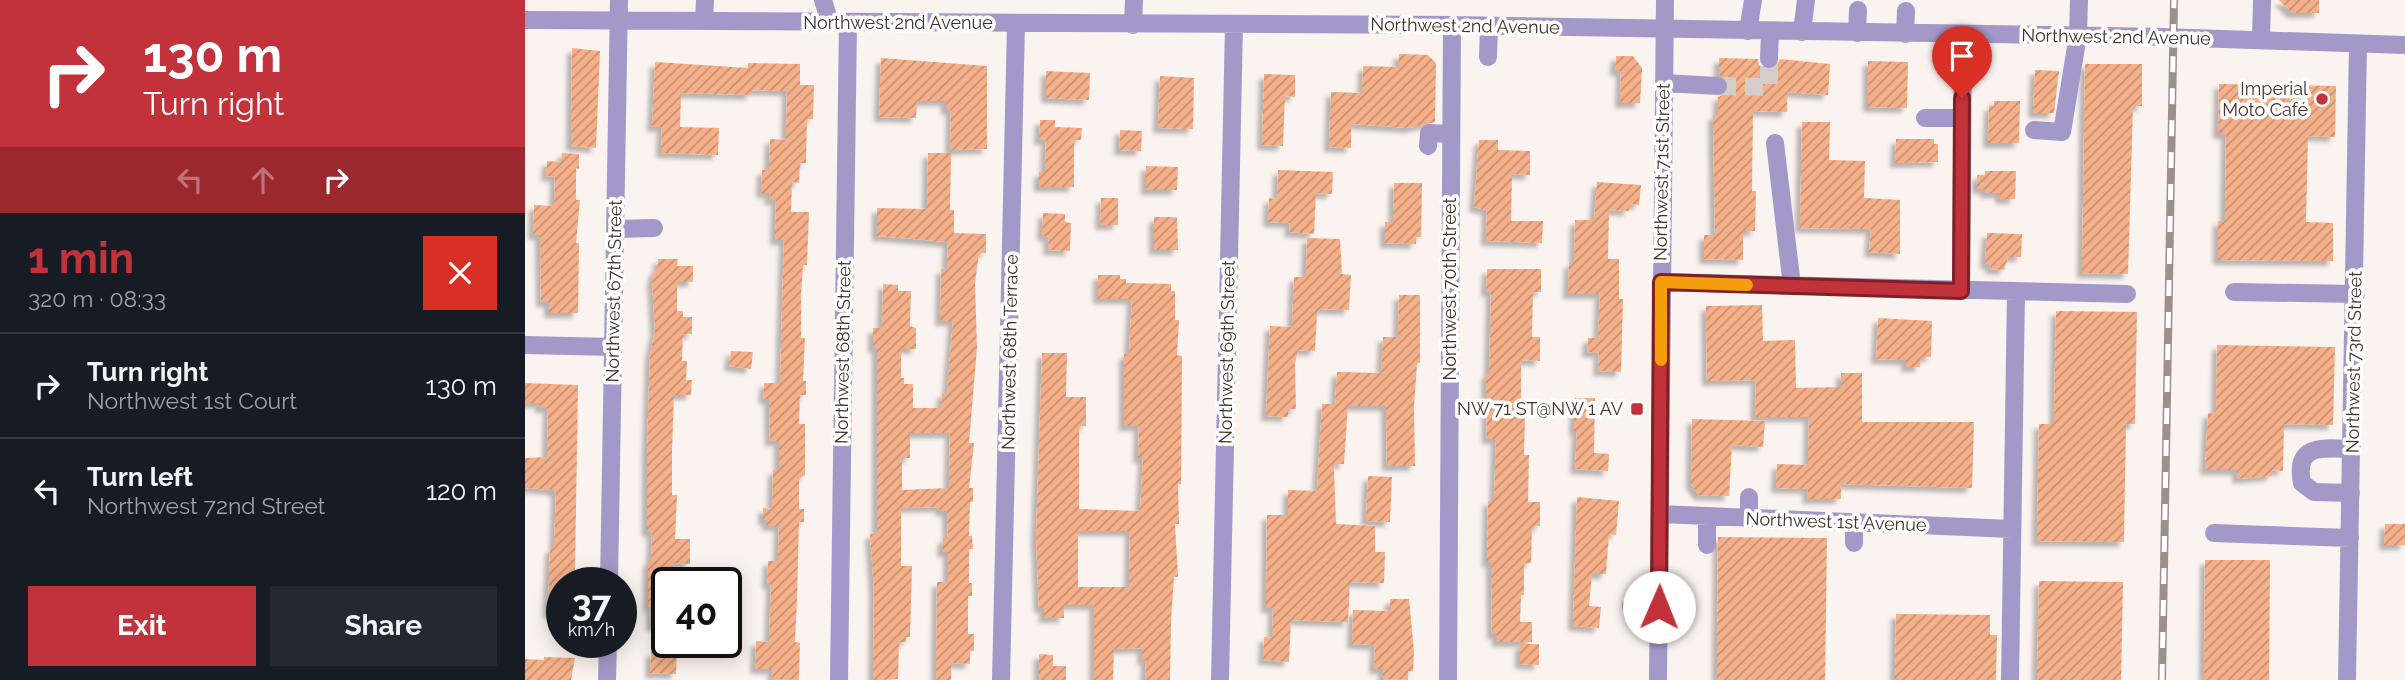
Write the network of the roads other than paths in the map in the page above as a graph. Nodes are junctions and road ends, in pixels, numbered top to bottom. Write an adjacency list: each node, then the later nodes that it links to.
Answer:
1 (619, 0): 13 (street, Northwest 67th Street)
2 (705, 0): 14 (street)
3 (823, 0): 15 (street, Northwest 68th Street)
4 (1134, 0): 17 (street)
5 (1665, 0): 21 (street, Northwest 71st Street)
6 (1753, 0): 22 (street)
7 (1806, 0): 24 (street)
8 (2079, 0): 28 (street)
9 (2262, 0): 29 (street)
10 (1858, 10): 25 (street)
11 (1906, 11): 26 (street)
12 (525, 20): 13 (street, Northwest 2nd Avenue)
13 (618, 20): 14 (street, Northwest 2nd Avenue); 43 (street, Northwest 67th Street)
14 (704, 22): 15 (street, Northwest 2nd Avenue)
15 (839, 23): 16 (street, Northwest 2nd Avenue); 70 (street, Northwest 68th Street)
16 (1016, 24): 17 (street, Northwest 2nd Avenue); 71 (street, Northwest 68th Terrace)
17 (1133, 25): 18 (street, Northwest 2nd Avenue)
18 (1234, 25): 19 (street, Northwest 2nd Avenue); 72 (street, Northwest 69th Street)
19 (1452, 25): 20 (street, Northwest 2nd Avenue); 39 (street, Northwest 70th Street)
20 (1489, 26): 21 (street, Northwest 2nd Avenue); 32 (street)
21 (1664, 30): 22 (street, Northwest 2nd Avenue); 34 (street, Northwest 71st Street)
22 (1748, 31): 23 (street, Northwest 2nd Avenue)
23 (1770, 32): 24 (street, Northwest 2nd Avenue); 33 (street)
24 (1803, 32): 25 (street, Northwest 2nd Avenue)
25 (1857, 33): 26 (street, Northwest 2nd Avenue)
26 (1905, 34): 27 (street, Northwest 2nd Avenue)
27 (1963, 34): 28 (street, Northwest 2nd Avenue); 37 (street)
28 (2078, 35): 29 (street, Northwest 2nd Avenue); 38 (street)
29 (2261, 40): 30 (street, Northwest 2nd Avenue)
30 (2358, 44): 31 (street, Northwest 2nd Avenue); 50 (street, Northwest 73rd Street)
31 (2405, 45)
32 (1487, 57)
33 (1769, 59)
34 (1664, 83): 35 (street); 44 (street, Northwest 71st Street)
35 (1718, 86)
36 (1925, 118): 37 (street)
37 (1962, 118): 46 (street)
38 (2034, 130)
39 (1451, 134): 41 (street); 73 (street, Northwest 70th Street)
40 (1775, 143): 45 (street)
41 (1428, 146)
42 (653, 228): 43 (street)
43 (615, 229): 52 (street, Northwest 67th Street)
44 (1661, 282): 45 (street); 56 (street, Northwest 71st Street)
45 (1792, 286): 46 (street)
46 (1961, 291): 47 (street)
47 (2015, 292): 49 (street); 60 (street)
48 (2234, 292): 50 (street)
49 (2127, 294)
50 (2356, 294): 53 (street, Northwest 73rd Street)
51 (525, 345): 52 (street)
52 (613, 347): 65 (street, Northwest 67th Street)
53 (2352, 449): 54 (street, Northwest 73rd Street); 54 (street)
54 (2351, 493): 62 (street, Northwest 73rd Street)
55 (1749, 497): 58 (street)
56 (1660, 514): 57 (street, Northwest 1st Avenue); 67 (street, Northwest 71st Street)
57 (1707, 516): 58 (street, Northwest 1st Avenue); 64 (street)
58 (1749, 518): 59 (street, Northwest 1st Avenue)
59 (1854, 523): 60 (street, Northwest 1st Avenue); 63 (street)
60 (2012, 529): 75 (street)
61 (2214, 533): 62 (street)
62 (2350, 538): 76 (street, Northwest 73rd Street)
63 (1854, 543)
64 (1707, 545)
65 (609, 567)
66 (1631, 606): 67 (street)
67 (1659, 607): 74 (street, Northwest 71st Street)
68 (608, 658): 69 (street)
69 (607, 680)
70 (839, 680)
71 (1001, 680)
72 (1220, 680)
73 (1448, 680)
74 (1658, 680)
75 (2010, 680)
76 (2347, 680)

